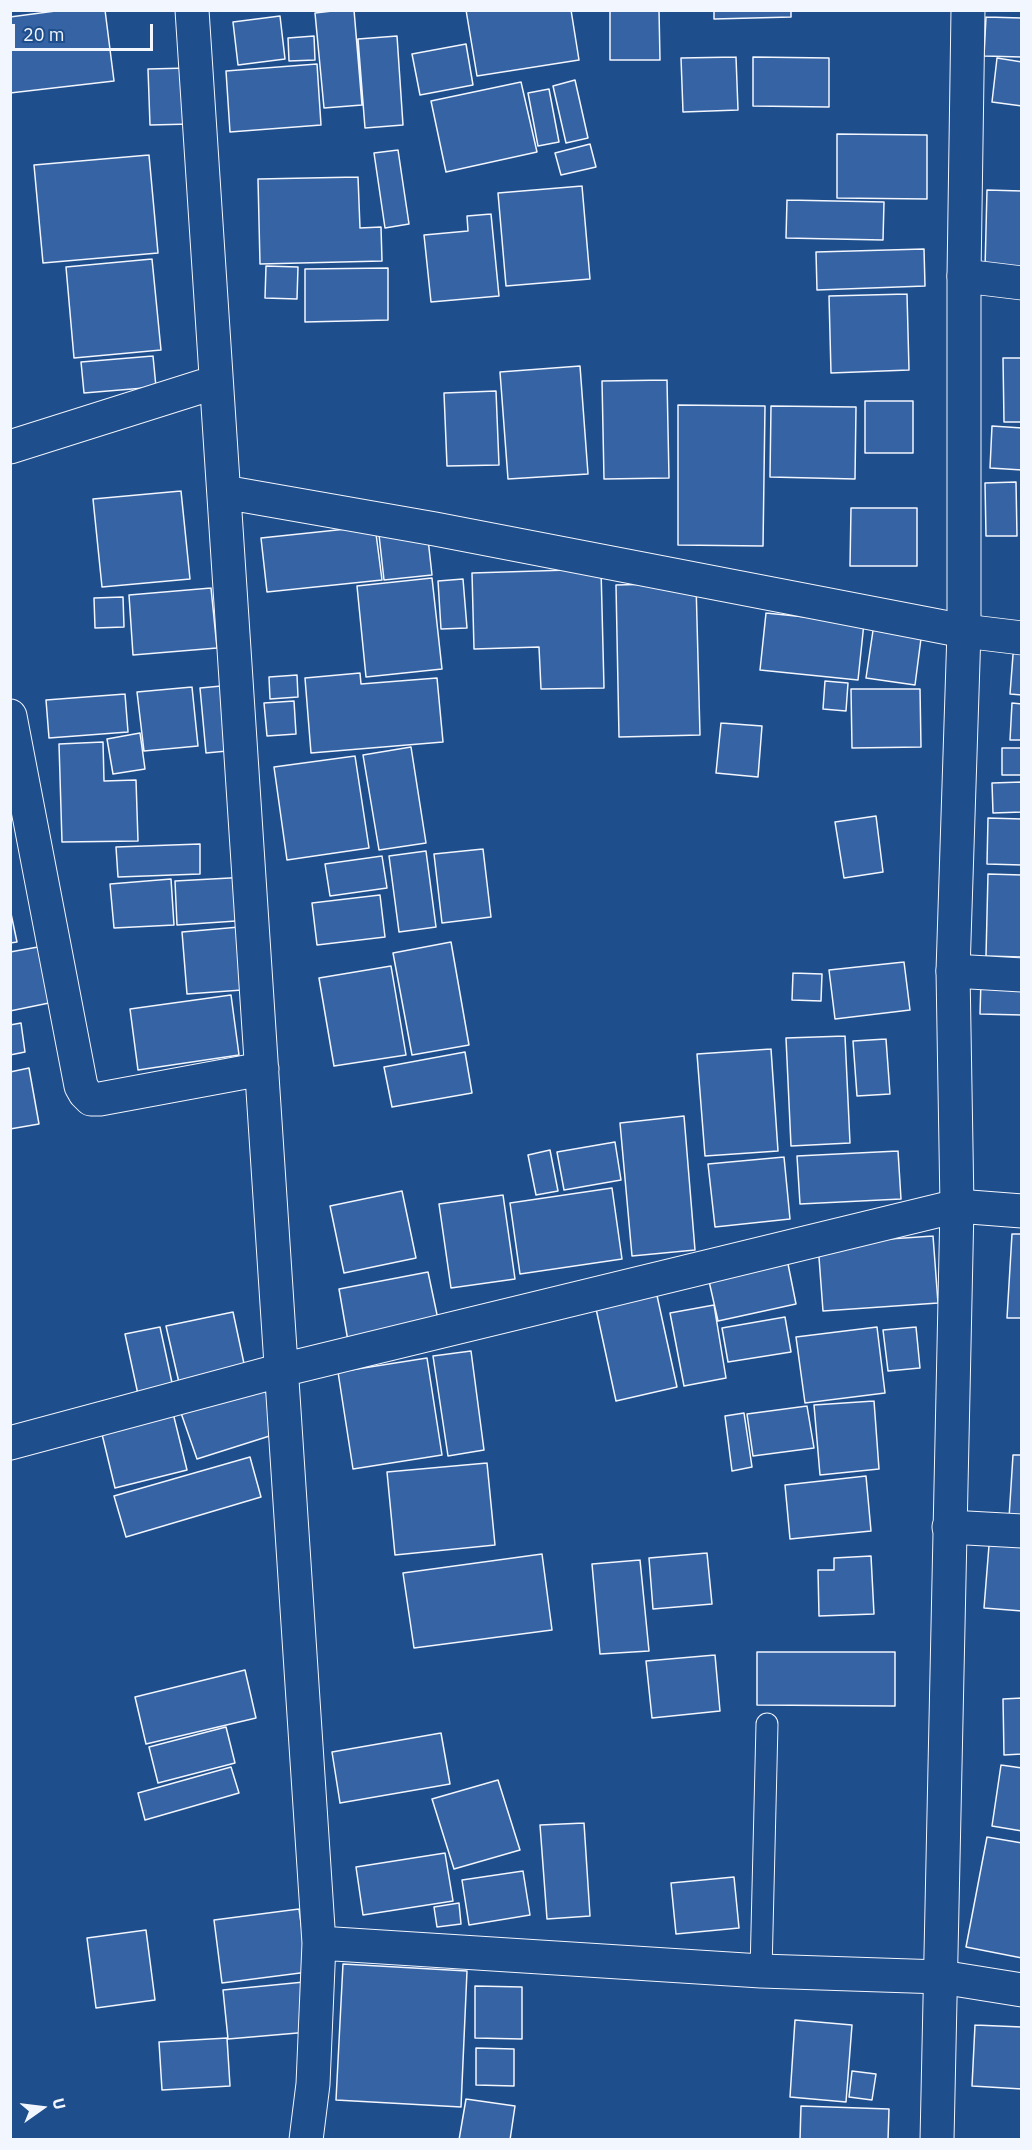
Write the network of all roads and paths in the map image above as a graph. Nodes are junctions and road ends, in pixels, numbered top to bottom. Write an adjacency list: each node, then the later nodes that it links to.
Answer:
1 (192, 10): 5 (street)
2 (968, 10): 3 (street)
3 (964, 276): 4 (street); 8 (street)
4 (1022, 283)
5 (216, 382): 6 (street); 7 (street)
6 (10, 447)
7 (224, 492): 8 (street); 13 (street)
8 (964, 630): 9 (street); 11 (street)
9 (1022, 638)
10 (10, 716): 13 (street)
11 (953, 971): 12 (street); 14 (street)
12 (1022, 975)
13 (262, 1069): 16 (street)
14 (957, 1206): 15 (street); 16 (street); 18 (street)
15 (1022, 1212)
16 (282, 1370): 17 (street); 21 (street)
17 (10, 1443)
18 (949, 1527): 19 (street); 23 (street)
19 (1022, 1531)
20 (767, 1724): 22 (lane)
21 (319, 1943): 22 (street); 25 (street)
22 (761, 1971): 23 (street)
23 (941, 1977): 24 (street); 26 (street)
24 (1022, 1990)
25 (306, 2139)
26 (937, 2139)

